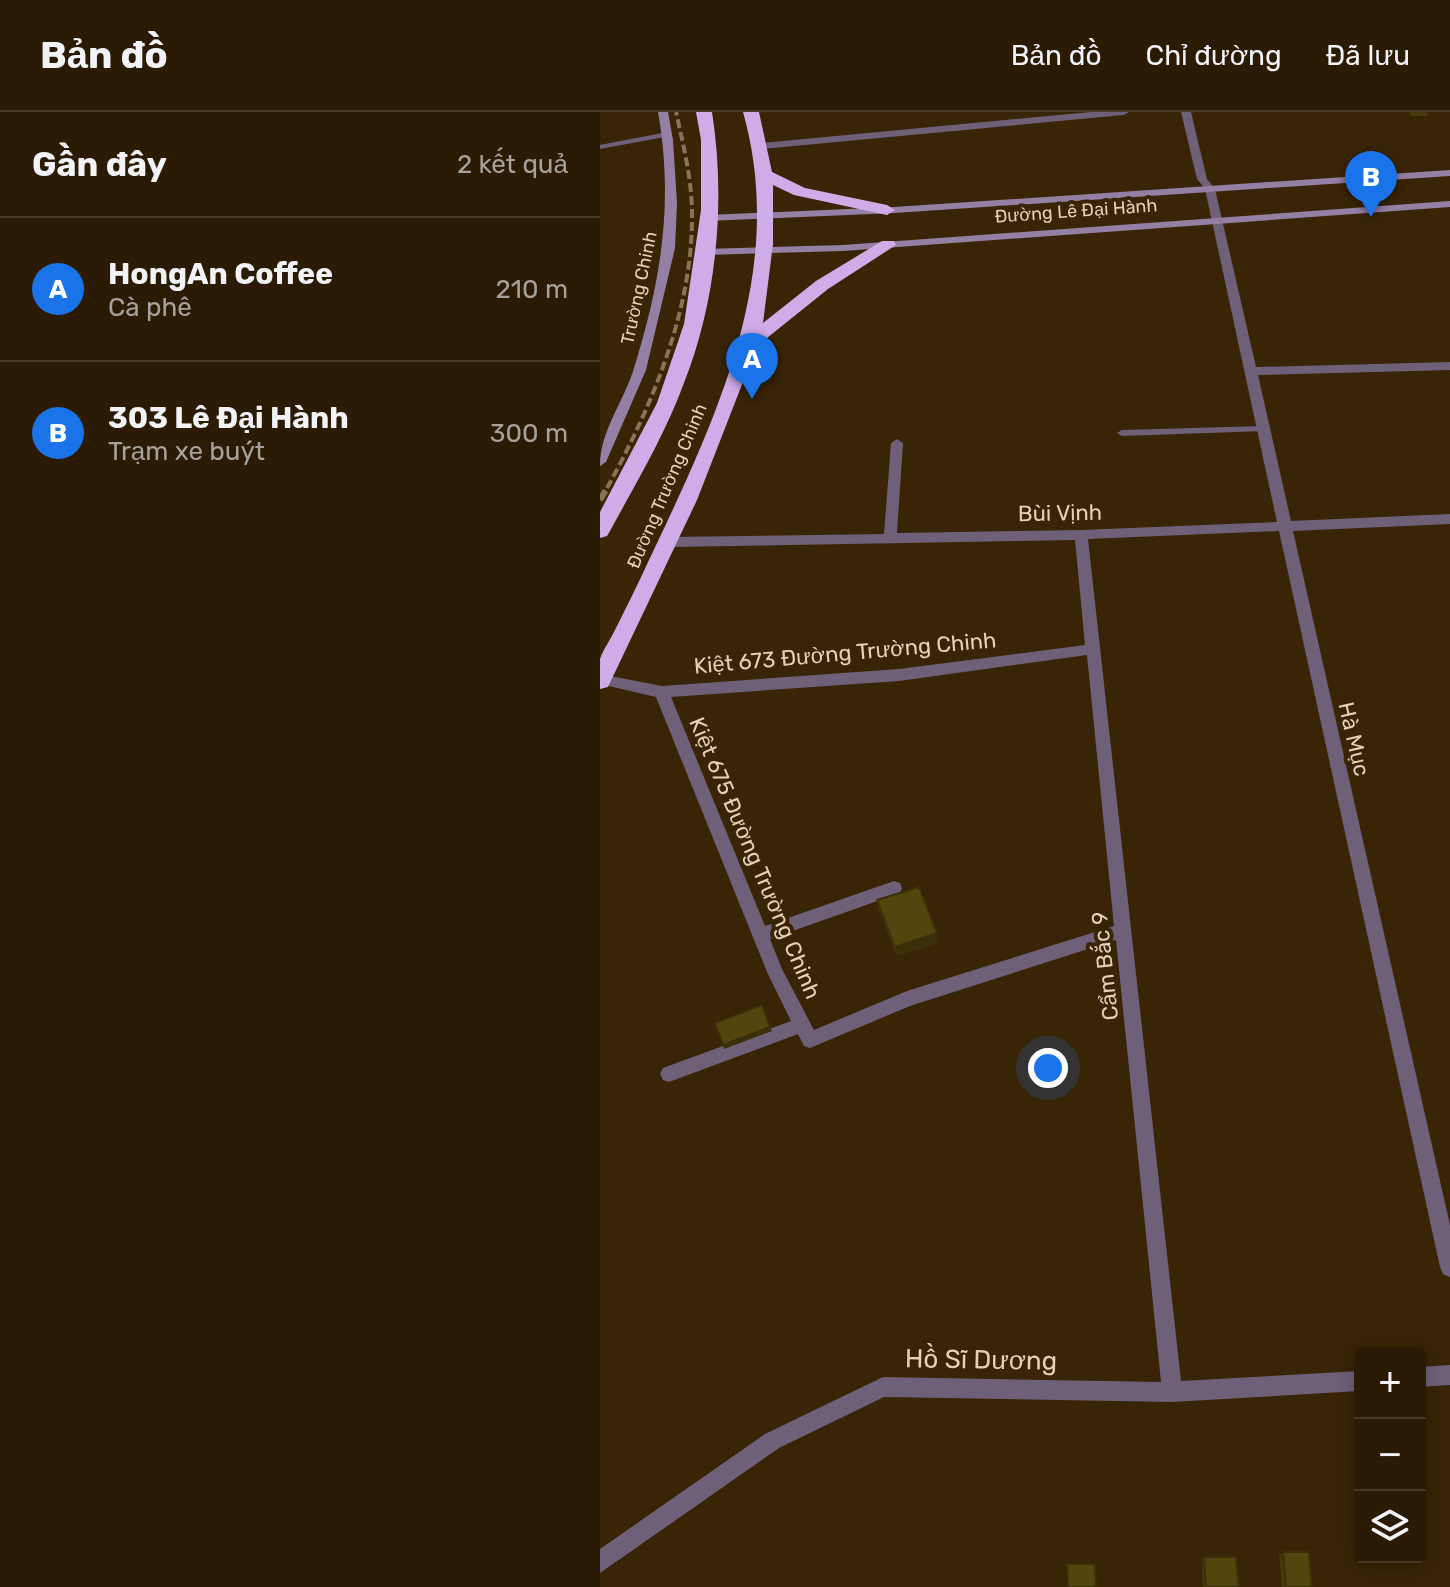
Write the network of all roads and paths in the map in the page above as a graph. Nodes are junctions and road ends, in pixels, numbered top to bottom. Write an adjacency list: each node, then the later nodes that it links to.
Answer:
1 (663, 112): 6 (main road, Trường Chinh)
2 (704, 112): 15 (highway, Đường Trường Chinh)
3 (751, 112): 7 (highway, Đường Trường Chinh)
4 (1124, 112): 7 (street)
5 (1186, 112): 11 (street, Hà Mục)
6 (667, 134): 8 (lane); 26 (main road, Trường Chinh)
7 (761, 146): 10 (highway, Đường Trường Chinh)
8 (600, 147)
9 (1450, 173): 11 (main road, Đường Lê Đại Hành)
10 (765, 175): 13 (highway); 14 (highway, Đường Trường Chinh)
11 (1210, 189): 13 (main road, Đường Lê Đại Hành); 16 (street, Hà Mục)
12 (1450, 204): 16 (main road, Đường Lê Đại Hành)
13 (887, 210): 14 (main road, Đường Lê Đại Hành)
14 (764, 216): 15 (main road, Đường Lê Đại Hành); 18 (highway, Đường Trường Chinh)
15 (708, 218): 19 (highway, Đường Trường Chinh)
16 (1216, 219): 17 (main road, Đường Lê Đại Hành); 22 (street, Hà Mục)
17 (888, 245): 18 (main road, Đường Lê Đại Hành); 20 (highway)
18 (763, 251): 19 (main road, Đường Lê Đại Hành); 20 (highway, Đường Trường Chinh)
19 (704, 252): 29 (highway, Đường Trường Chinh)
20 (748, 344): 32 (highway, Đường Trường Chinh)
21 (1450, 366): 22 (street)
22 (1249, 371): 23 (street, Hà Mục)
23 (1262, 429): 24 (lane); 28 (street, Hà Mục)
24 (1122, 433)
25 (897, 443): 31 (street)
26 (600, 462)
27 (1450, 519): 28 (street, Bùi Vịnh)
28 (1285, 528): 30 (street, Bùi Vịnh); 41 (street, Hà Mục)
29 (600, 531)
30 (1081, 535): 31 (street, Bùi Vịnh); 33 (street, Cẩm Bắc 9)
31 (890, 538): 32 (street, Bùi Vịnh)
32 (670, 542): 34 (highway, Đường Trường Chinh)
33 (1093, 649): 35 (street, Kiệt 673 Đường Trường Chinh); 37 (street, Cẩm Bắc 9)
34 (601, 680): 35 (street, Kiệt 673 Đường Trường Chinh)
35 (662, 692): 38 (street, Kiệt 675 Đường Trường Chinh)
36 (894, 888): 38 (street)
37 (1123, 930): 39 (street); 45 (street, Cẩm Bắc 9)
38 (761, 935): 39 (street, Kiệt 675 Đường Trường Chinh)
39 (806, 1032): 40 (street)
40 (669, 1074)
41 (1450, 1267)
42 (1450, 1375): 43 (street)
43 (1426, 1377)
44 (1354, 1381): 45 (street, Hồ Sĩ Dương)
45 (1172, 1392): 46 (street, Hồ Sĩ Dương)
46 (600, 1562)

